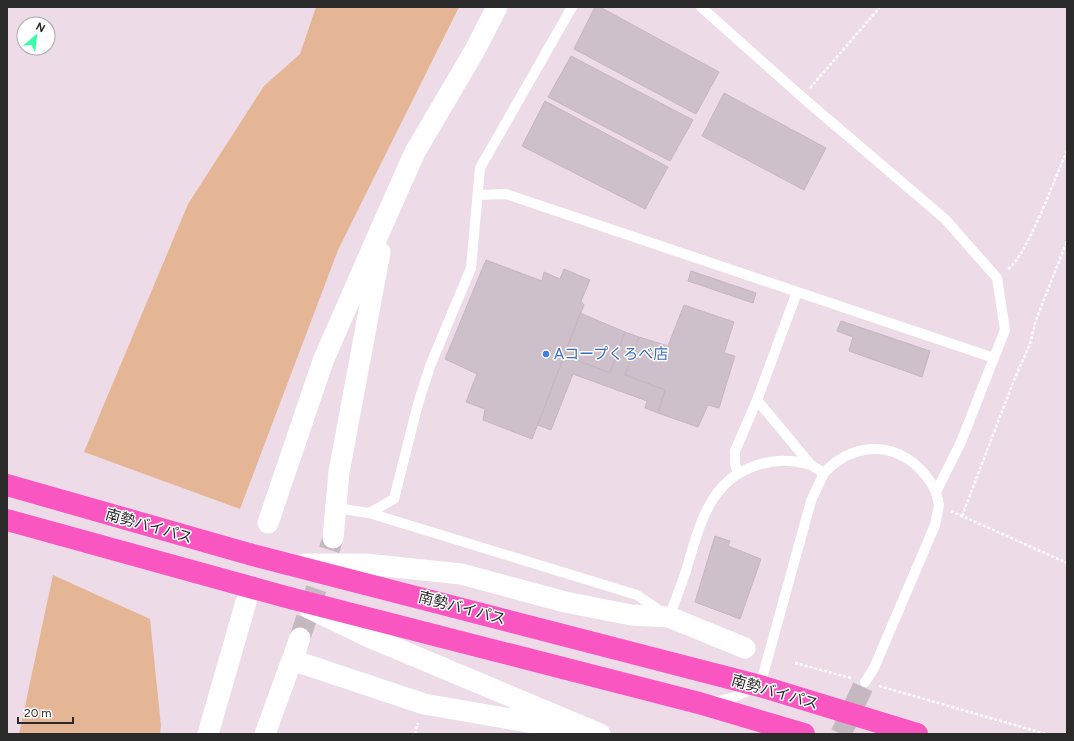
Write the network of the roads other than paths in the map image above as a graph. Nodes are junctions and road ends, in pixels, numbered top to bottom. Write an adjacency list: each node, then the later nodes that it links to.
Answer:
1 (497, 7): 5 (street)
2 (572, 7): 4 (lane)
3 (700, 7): 7 (lane)
4 (478, 195): 6 (lane); 15 (lane)
5 (386, 217): 14 (street); 17 (street)
6 (797, 292): 7 (lane); 8 (lane)
7 (994, 358): 13 (lane)
8 (757, 400): 9 (lane); 10 (lane)
9 (812, 465): 10 (lane); 11 (lane)
10 (738, 473): 22 (lane)
11 (824, 473): 13 (lane); 27 (lane)
12 (7, 485): 19 (highway, 南勢バイパス)
13 (936, 492): 26 (lane)
14 (336, 508): 15 (lane); 18 (street)
15 (369, 513): 22 (lane)
16 (7, 520): 20 (highway)
17 (268, 523)
18 (333, 538)
19 (294, 564): 22 (street); 27 (highway, 南勢バイパス)
20 (243, 593): 21 (highway); 29 (street)
21 (286, 597): 28 (highway); 31 (street)
22 (669, 617): 24 (street)
23 (300, 638): 25 (street)
24 (745, 648)
25 (292, 660): 30 (street); 31 (street)
26 (865, 682)
27 (760, 686): 28 (lane); 33 (highway, 南勢バイパス)
28 (699, 703): 32 (highway)
29 (208, 734)
30 (265, 734)
31 (601, 734)
32 (804, 734)
33 (917, 734)

